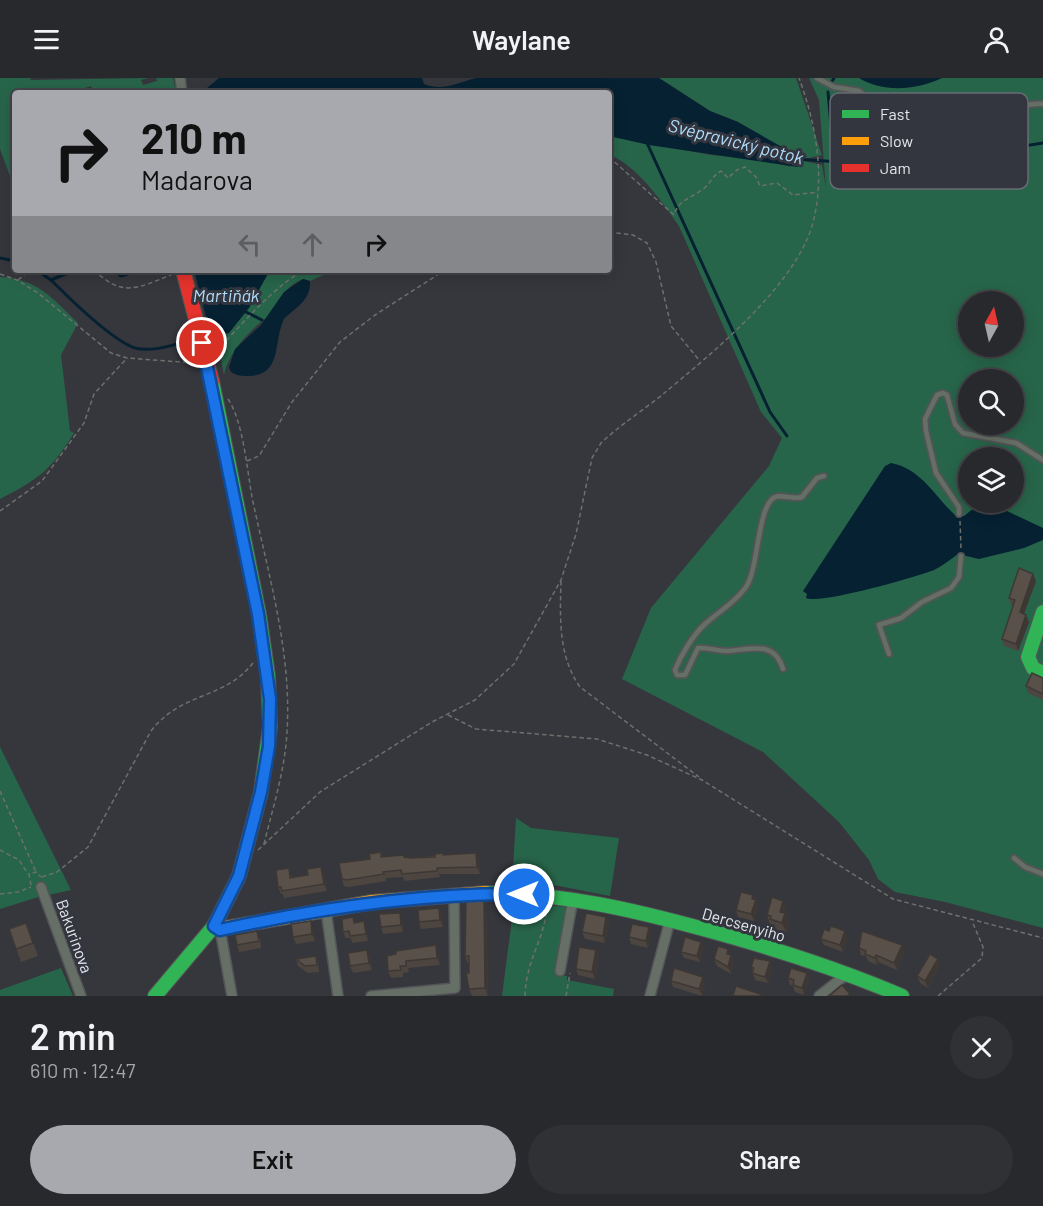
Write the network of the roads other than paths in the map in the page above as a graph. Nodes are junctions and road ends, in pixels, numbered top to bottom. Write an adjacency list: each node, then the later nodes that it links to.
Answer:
1 (817, 78): 2 (lane)
2 (861, 93)
3 (1043, 104): 4 (lane)
4 (1028, 105)
5 (184, 273): 21 (street)
6 (1043, 460): 8 (lane)
7 (824, 476): 12 (lane)
8 (959, 514)
9 (961, 556): 11 (lane)
10 (1043, 612): 13 (street)
11 (889, 654)
12 (783, 669)
13 (1043, 673)
14 (1014, 858): 15 (lane)
15 (1043, 874)
16 (38, 884): 25 (street, Bakurinova)
17 (454, 896): 18 (street, Dercsenyiho); 19 (street, Dercsenyiho); 28 (street)
18 (573, 899): 20 (street, Dercsenyiho); 22 (street)
19 (326, 910): 21 (street, Dercsenyiho); 27 (street)
20 (670, 920): 23 (street, Dercsenyiho); 29 (street)
21 (217, 928): 24 (street); 26 (street)
22 (560, 971)
23 (847, 974): 30 (street); 31 (street, Dercsenyiho)
24 (158, 993)
25 (81, 996)
26 (232, 996)
27 (338, 996)
28 (371, 996)
29 (650, 996)
30 (819, 996)
31 (902, 996)

